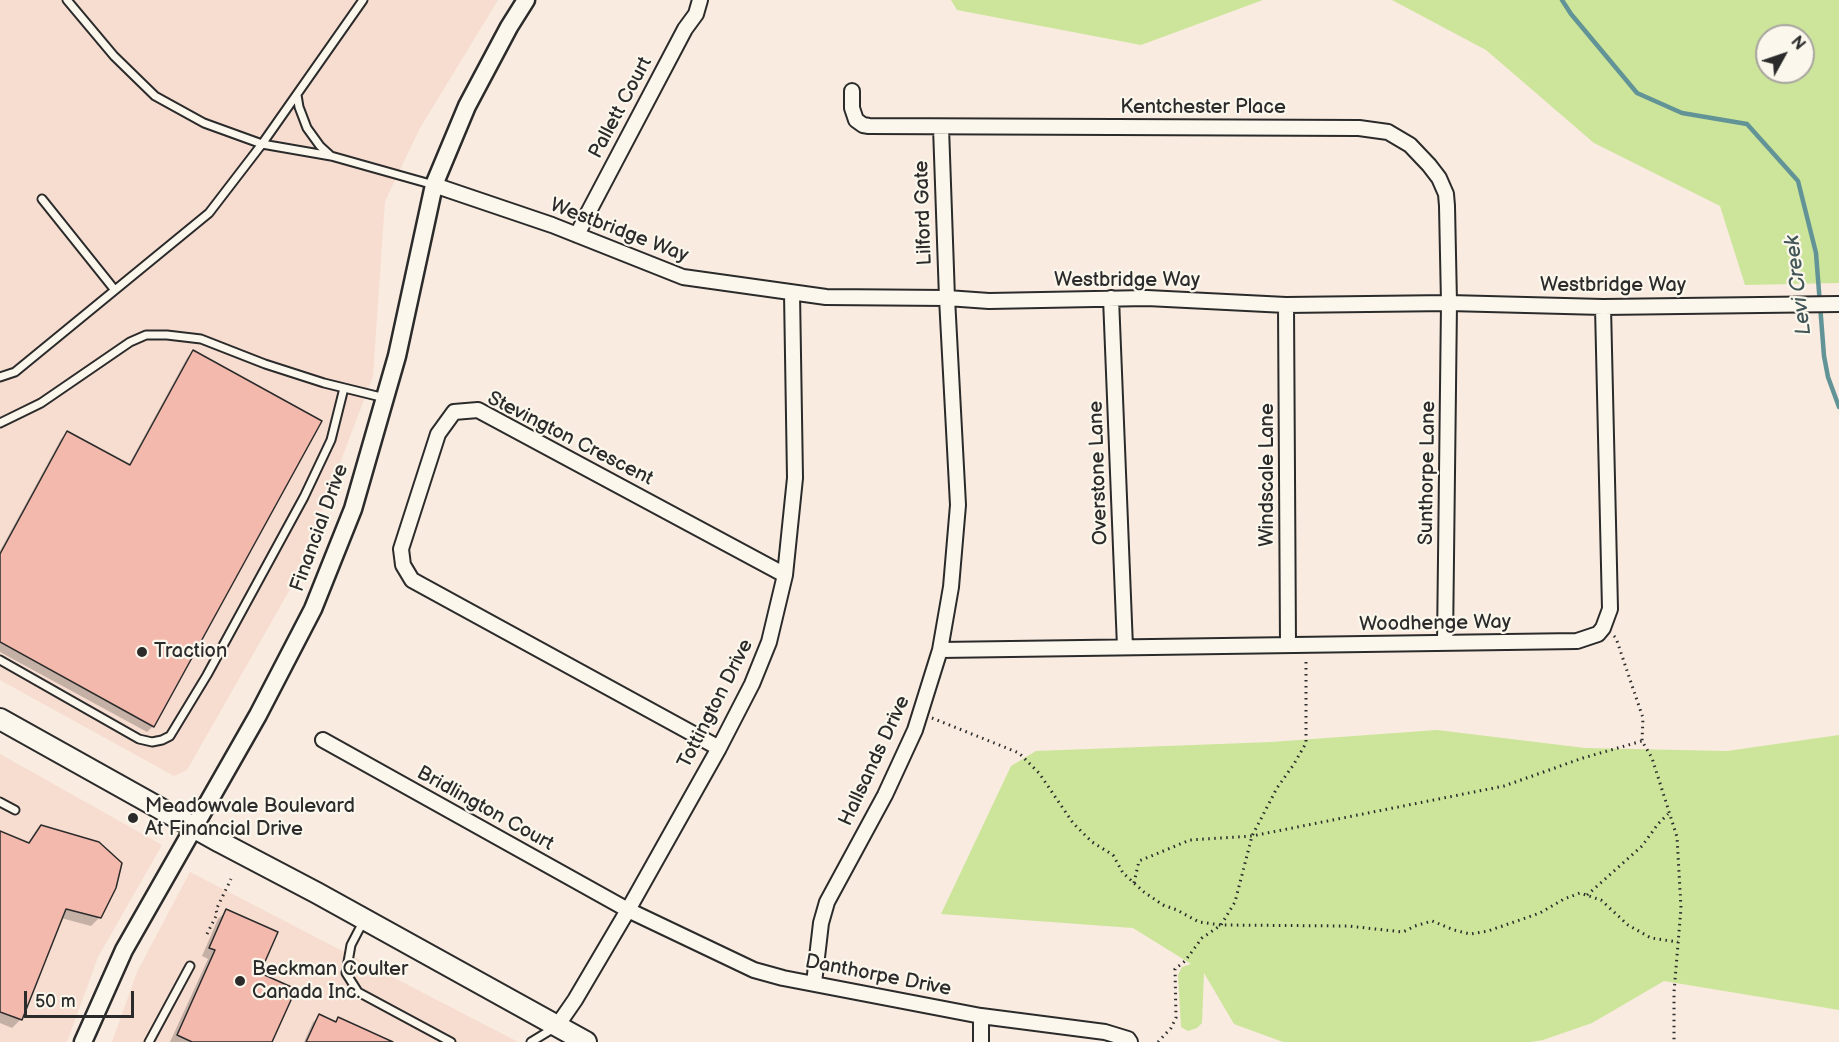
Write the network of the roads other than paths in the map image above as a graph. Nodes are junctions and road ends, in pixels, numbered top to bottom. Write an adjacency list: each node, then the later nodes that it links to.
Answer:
1 (67, 0): 8 (lane)
2 (363, 0): 6 (lane)
3 (526, 0): 10 (street, Financial Drive)
4 (700, 0): 12 (street, Pallett Court)
5 (852, 91): 7 (street, Kentchester Place)
6 (297, 94): 8 (lane); 9 (lane)
7 (941, 127): 15 (street, Lilford Gate); 17 (street, Kentchester Place)
8 (262, 144): 9 (lane); 13 (lane)
9 (331, 156): 10 (lane)
10 (434, 185): 12 (street, Westbridge Way); 23 (street, Financial Drive)
11 (42, 199): 13 (lane)
12 (578, 235): 14 (street, Westbridge Way)
13 (114, 289): 21 (lane)
14 (792, 293): 15 (street, Westbridge Way); 25 (street, Tottington Drive)
15 (947, 298): 16 (street, Westbridge Way); 29 (street, Hallsands Drive)
16 (1111, 298): 19 (street, Westbridge Way); 28 (street, Overstone Lane)
17 (1449, 303): 19 (street, Westbridge Way); 20 (street, Westbridge Way); 26 (street, Sunthorpe Lane)
18 (1839, 304): 20 (street, Westbridge Way)
19 (1286, 305): 27 (street, Windscale Lane)
20 (1603, 307): 26 (street, Woodhenge Way)
21 (0, 377)
22 (344, 388): 23 (lane); 24 (lane); 30 (lane)
23 (385, 398): 36 (street, Financial Drive)
24 (0, 423)
25 (785, 574): 33 (street, Tottington Drive); 33 (street, Stevington Crescent)
26 (1445, 644): 27 (street, Woodhenge Way)
27 (1288, 645): 28 (street, Woodhenge Way)
28 (1125, 647): 29 (street, Woodhenge Way)
29 (940, 650): 40 (street, Hallsands Drive)
30 (0, 660)
31 (0, 719): 36 (main road)
32 (324, 740): 37 (street, Bridlington Court)
33 (719, 748): 37 (street, Tottington Drive)
34 (0, 802): 35 (lane)
35 (15, 810)
36 (193, 827): 38 (main road); 43 (street, Financial Drive)
37 (628, 910): 40 (street, Danthorpe Drive); 42 (street, Tottington Drive)
38 (364, 920): 42 (main road); 45 (lane)
39 (190, 966): 44 (lane)
40 (814, 983): 41 (street, Danthorpe Drive)
41 (981, 1016): 48 (street); 49 (street, Danthorpe Drive)
42 (557, 1026): 46 (lane); 47 (main road)
43 (84, 1042)
44 (149, 1042)
45 (451, 1042)
46 (531, 1042)
47 (586, 1042)
48 (981, 1042)
49 (1130, 1042)

